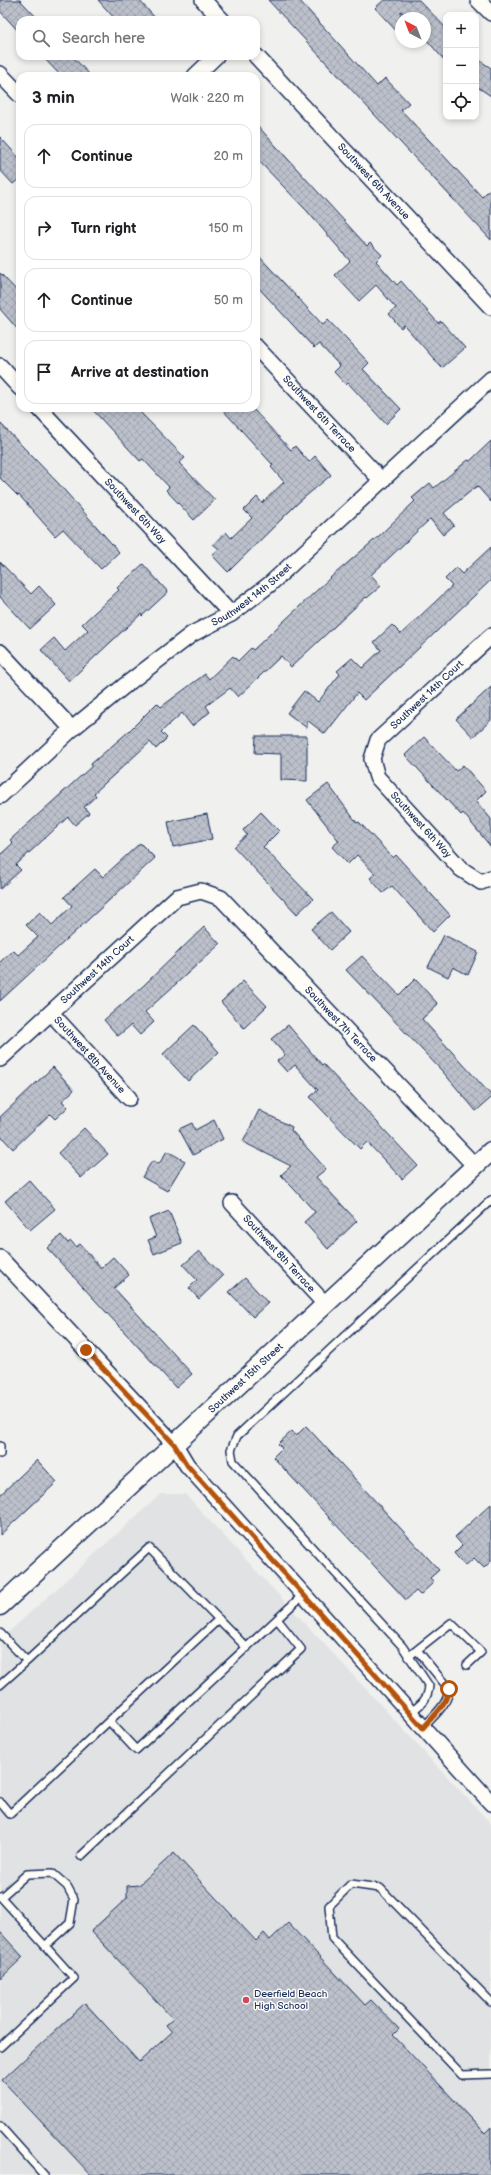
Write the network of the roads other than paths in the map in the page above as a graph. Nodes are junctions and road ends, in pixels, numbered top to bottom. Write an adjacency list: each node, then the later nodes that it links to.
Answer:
1 (203, 0): 4 (street)
2 (478, 0): 3 (street)
3 (491, 13)
4 (218, 16)
5 (212, 60): 7 (street)
6 (260, 60): 10 (street, Southwest 6th Avenue)
7 (199, 72)
8 (0, 74): 9 (street)
9 (16, 91)
10 (491, 307)
11 (260, 351): 16 (street, Southwest 6th Terrace)
12 (0, 366): 14 (street)
13 (491, 379): 16 (street, Southwest 14th Street)
14 (16, 384)
15 (43, 412): 17 (street, Southwest 6th Way)
16 (382, 481): 17 (street, Southwest 14th Street)
17 (231, 614): 20 (street, Southwest 14th Street)
18 (491, 636): 21 (street, Southwest 14th Court)
19 (0, 652): 20 (street)
20 (72, 729): 22 (street, Southwest 14th Street)
21 (372, 759): 23 (street, Southwest 6th Way)
22 (0, 796)
23 (486, 880)
24 (201, 891): 25 (street, Southwest 14th Court); 29 (street, Southwest 7th Terrace)
25 (51, 1013): 26 (street, Southwest 14th Court); 27 (street, Southwest 8th Avenue)
26 (0, 1059)
27 (129, 1098)
28 (491, 1151): 29 (street, Southwest 15th Street)
29 (475, 1166): 33 (street, Southwest 15th Street)
30 (491, 1200): 44 (lane)
31 (232, 1203): 33 (street, Southwest 8th Terrace)
32 (0, 1258): 34 (street)
33 (325, 1304): 34 (street, Southwest 15th Street)
34 (174, 1444): 37 (street); 38 (street, Southwest 15th Street)
35 (0, 1446): 36 (lane)
36 (0, 1454)
37 (304, 1594): 40 (lane); 48 (street)
38 (0, 1606)
39 (219, 1619): 42 (lane); 45 (lane); 49 (lane)
40 (277, 1619): 42 (lane); 53 (lane)
41 (0, 1633): 45 (lane)
42 (246, 1648): 49 (lane)
43 (417, 1650): 44 (lane); 46 (lane); 50 (lane)
44 (408, 1657): 48 (lane)
45 (26, 1661): 47 (lane)
46 (467, 1665)
47 (0, 1686)
48 (410, 1713): 50 (street)
49 (109, 1721): 51 (lane)
50 (423, 1728): 52 (street)
51 (0, 1802)
52 (491, 1803)
53 (81, 1856)
54 (1, 1897): 55 (lane); 55 (lane)
55 (46, 1945): 57 (lane)
56 (491, 2002): 58 (lane)
57 (0, 2047)
58 (491, 2074)
59 (0, 2126): 60 (lane)
60 (44, 2175)

